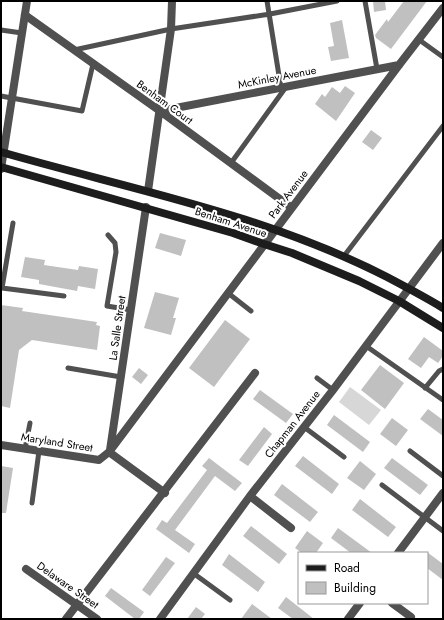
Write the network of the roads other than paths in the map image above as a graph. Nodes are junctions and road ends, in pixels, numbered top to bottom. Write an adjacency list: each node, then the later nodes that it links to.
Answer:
1 (27, 1): 8 (street)
2 (172, 1): 9 (street)
3 (267, 1): 7 (lane)
4 (337, 1): 7 (lane)
5 (365, 1): 17 (lane)
6 (443, 8): 12 (street, Park Avenue)
7 (270, 14): 9 (lane); 18 (lane)
8 (25, 15): 11 (street); 13 (street, Benham Court)
9 (171, 29): 13 (lane); 21 (street)
10 (1, 30): 11 (lane)
11 (22, 33): 20 (street)
12 (418, 39): 14 (lane); 16 (street, Park Avenue)
13 (74, 50): 15 (street, Benham Court)
14 (443, 57)
15 (93, 64): 20 (lane); 21 (street, Benham Court)
16 (399, 65): 17 (street, McKinley Avenue); 28 (street, Park Avenue)
17 (377, 69): 18 (street, McKinley Avenue)
18 (284, 87): 21 (street, McKinley Avenue); 24 (lane)
19 (1, 96): 20 (lane)
20 (12, 98): 23 (street)
21 (160, 111): 24 (street, Benham Court); 26 (street)
22 (443, 126): 34 (lane)
23 (2, 153): 25 (street); 26 (main road, Benham Avenue)
24 (231, 163): 28 (street, Benham Court)
25 (1, 168): 27 (main road, Benham Avenue)
26 (148, 191): 30 (main road, Benham Avenue)
27 (146, 207): 33 (main road, Benham Avenue); 41 (street, La Salle Street)
28 (292, 208): 30 (street, Park Avenue)
29 (13, 222): 35 (lane)
30 (276, 229): 33 (street, Park Avenue); 34 (main road, Benham Avenue)
31 (108, 235): 41 (lane)
32 (443, 243): 36 (street, Chapman Avenue)
33 (264, 244): 37 (street, Park Avenue); 39 (main road, Benham Avenue)
34 (344, 256): 36 (main road, Benham Avenue)
35 (2, 288): 38 (lane)
36 (409, 288): 39 (street, Chapman Avenue); 40 (main road, Benham Avenue)
37 (228, 293): 42 (lane); 59 (street, Park Avenue)
38 (64, 296)
39 (399, 301): 43 (main road, Benham Avenue); 44 (street, Chapman Avenue)
40 (443, 308)
41 (131, 310): 48 (street, La Salle Street)
42 (251, 311)
43 (443, 328)
44 (366, 346): 50 (lane); 51 (street, Chapman Avenue)
45 (68, 368): 48 (lane)
46 (443, 369): 50 (lane)
47 (255, 373): 63 (street)
48 (121, 377): 59 (street, La Salle Street)
49 (317, 378): 51 (lane)
50 (425, 388): 52 (lane)
51 (333, 390): 54 (street, Chapman Avenue)
52 (443, 400)
53 (30, 423): 56 (lane)
54 (304, 426): 60 (lane); 65 (street, Chapman Avenue)
55 (1, 445): 56 (street, Maryland Street)
56 (25, 449): 57 (street, Maryland Street)
57 (39, 451): 59 (street, Maryland Street); 66 (lane)
58 (410, 451): 61 (lane)
59 (109, 452): 63 (street)
60 (344, 457)
61 (443, 476)
62 (382, 485): 67 (lane)
63 (164, 493): 76 (street)
64 (443, 493): 67 (street)
65 (250, 496): 68 (street); 72 (street, Chapman Avenue)
66 (32, 503)
67 (425, 518): 69 (lane); 70 (street)
68 (292, 528)
69 (443, 532)
70 (399, 552)
71 (26, 569): 76 (street, Delaware Street)
72 (193, 573): 73 (lane); 80 (street, Chapman Avenue)
73 (230, 600)
74 (359, 604): 81 (street)
75 (393, 604): 77 (street)
76 (77, 605): 78 (street); 79 (street, Delaware Street)
77 (411, 617)
78 (66, 619)
79 (97, 619)
80 (160, 619)
81 (348, 619)

